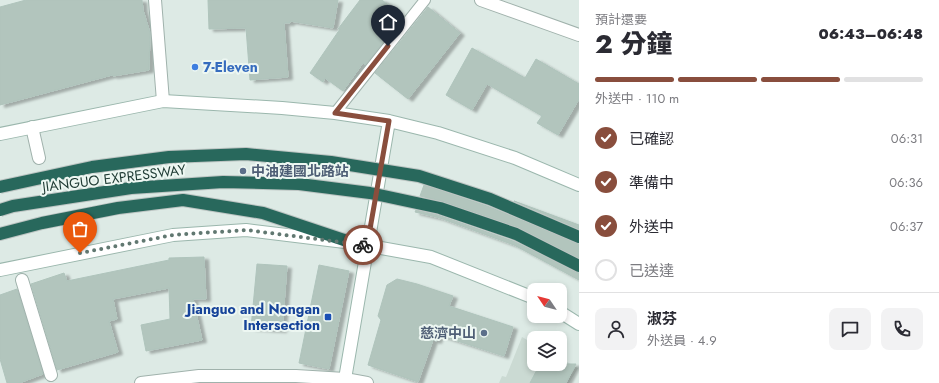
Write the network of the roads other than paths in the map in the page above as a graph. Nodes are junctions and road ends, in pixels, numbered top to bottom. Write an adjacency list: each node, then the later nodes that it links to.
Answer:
1 (155, 0): 5 (street)
2 (425, 0): 6 (lane)
3 (481, 0): 4 (street)
4 (579, 35)
5 (163, 101): 6 (street); 8 (street)
6 (335, 113): 7 (street)
7 (389, 121): 11 (street); 17 (street)
8 (32, 127): 9 (street); 10 (street)
9 (0, 134)
10 (39, 158)
11 (579, 185)
12 (0, 187): 15 (highway, JIANGUO EXPRESSWAY, bridge)
13 (0, 210): 18 (highway, JIANGUO EXPRESSWAY, bridge)
14 (0, 234): 16 (highway)
15 (579, 237)
16 (353, 243): 17 (street); 19 (street)
17 (367, 246): 21 (street); 26 (street)
18 (579, 266)
19 (0, 270)
20 (22, 280): 24 (street)
21 (527, 295)
22 (567, 316): 23 (street)
23 (579, 324)
24 (51, 375)
25 (196, 379): 26 (street); 27 (street)
26 (343, 381): 28 (street)
27 (141, 383)
28 (367, 383)

